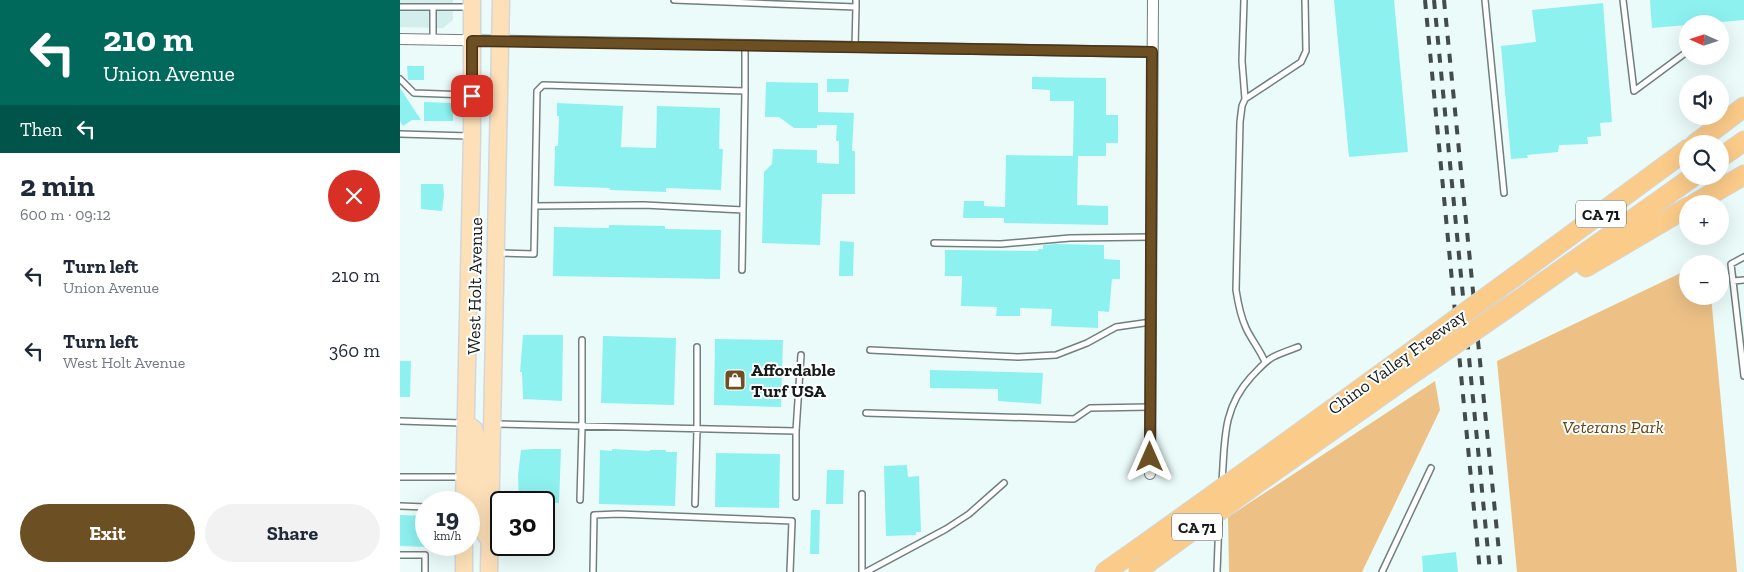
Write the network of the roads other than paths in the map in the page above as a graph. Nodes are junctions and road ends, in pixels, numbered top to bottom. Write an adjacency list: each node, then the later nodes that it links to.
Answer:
1 (501, 0): 16 (main road, West Holt Avenue)
2 (674, 0): 12 (lane)
3 (856, 0): 12 (lane)
4 (1153, 0): 19 (street)
5 (1244, 0): 24 (lane)
6 (1305, 0): 24 (lane)
7 (1485, 0): 34 (lane)
8 (1623, 0): 20 (lane)
9 (472, 3): 11 (lane); 15 (main road, West Holt Avenue)
10 (400, 7): 11 (lane)
11 (434, 7): 14 (lane)
12 (856, 7): 18 (lane)
13 (400, 39): 14 (street)
14 (433, 40): 15 (street)
15 (472, 41): 16 (street); 23 (main road, West Holt Avenue)
16 (500, 41): 17 (street); 41 (main road, West Holt Avenue)
17 (745, 45): 18 (street); 22 (lane)
18 (855, 47): 19 (street)
19 (1152, 52): 39 (street)
20 (1679, 58)
21 (400, 79): 23 (lane)
22 (746, 91): 36 (lane); 37 (lane)
23 (472, 96): 28 (main road, West Holt Avenue)
24 (1246, 99): 53 (lane)
25 (1743, 107): 27 (highway)
26 (400, 134): 28 (lane)
27 (1707, 135)
28 (472, 136): 58 (main road, West Holt Avenue)
29 (1744, 141): 30 (highway)
30 (1729, 152)
31 (1679, 157): 78 (highway, Chino Valley Freeway / CA 71, bridge)
32 (1744, 175): 35 (highway)
33 (1681, 185): 46 (highway, Chino Valley Freeway / CA 71)
34 (1504, 193)
35 (1710, 195)
36 (535, 206): 37 (lane); 41 (lane)
37 (743, 210): 43 (lane)
38 (1679, 212): 46 (highway)
39 (1151, 237): 40 (lane); 47 (street)
40 (934, 243)
41 (495, 253): 59 (main road, West Holt Avenue)
42 (1744, 257): 45 (lane)
43 (742, 270)
44 (1744, 280): 45 (lane)
45 (1733, 281): 54 (lane)
46 (1534, 290): 79 (highway, Chino Valley Freeway / CA 71, bridge)
47 (1151, 322): 51 (lane); 55 (street)
48 (582, 340): 60 (lane)
49 (697, 347): 61 (lane)
50 (1298, 347): 53 (lane)
51 (870, 350)
52 (801, 355): 62 (lane)
53 (1266, 362): 88 (lane)
54 (1744, 376)
55 (1150, 407): 56 (lane); 64 (street)
56 (866, 413)
57 (400, 421): 58 (lane)
58 (465, 423): 66 (main road, West Holt Avenue); 75 (main road)
59 (492, 424): 60 (lane); 75 (main road, West Holt Avenue)
60 (582, 427): 61 (lane); 71 (lane)
61 (697, 429): 62 (lane); 72 (lane)
62 (796, 431): 70 (lane)
63 (1431, 468): 89 (lane)
64 (1150, 474)
65 (400, 477): 66 (lane)
66 (464, 477): 68 (main road, West Holt Avenue)
67 (1004, 483): 86 (lane)
68 (464, 491)
69 (862, 494): 85 (lane)
70 (796, 497)
71 (580, 500)
72 (695, 504)
73 (400, 506): 74 (lane)
74 (415, 507)
75 (489, 543): 82 (main road, West Holt Avenue)
76 (400, 555): 80 (lane)
77 (464, 556): 81 (main road)
78 (1112, 567): 87 (highway, Chino Valley Freeway)
79 (1136, 571)
80 (425, 572)
81 (464, 572)
82 (489, 572)
83 (593, 572): 84 (lane)
84 (790, 572)
85 (862, 572)
86 (866, 572)
87 (1095, 572)
88 (1217, 572)
89 (1382, 572)

